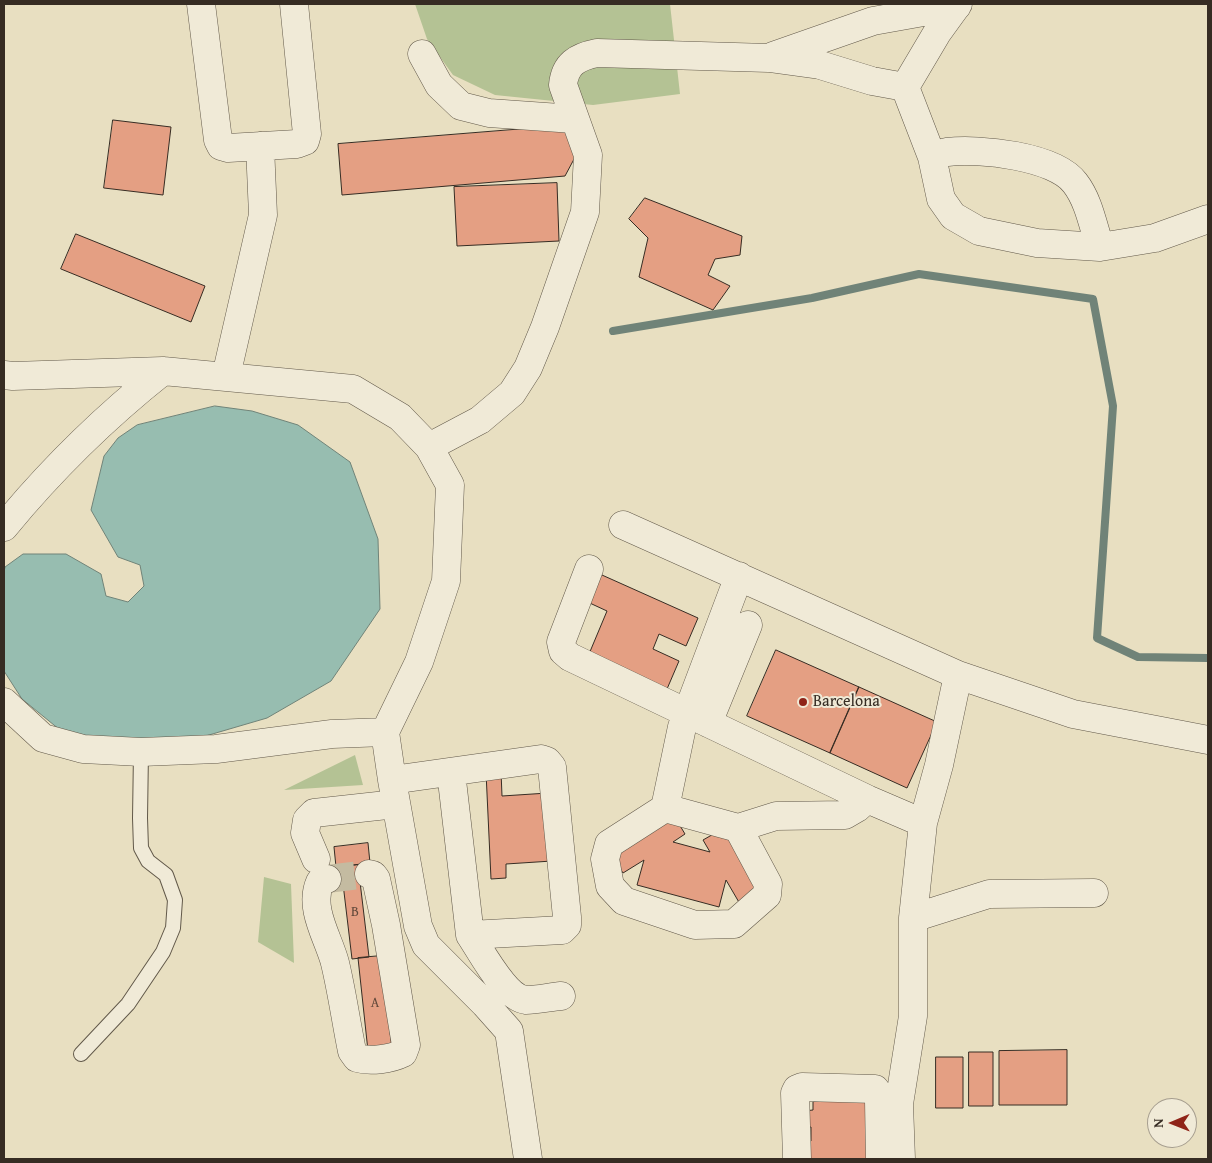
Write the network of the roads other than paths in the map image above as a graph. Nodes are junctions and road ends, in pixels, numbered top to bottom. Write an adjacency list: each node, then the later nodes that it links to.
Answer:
1 (201, 4): 8 (street)
2 (294, 4): 8 (street)
3 (957, 5): 5 (street); 6 (street)
4 (422, 54): 7 (street)
5 (769, 58): 6 (street); 7 (street)
6 (905, 87): 9 (street)
7 (574, 119): 15 (street)
8 (260, 146): 14 (street)
9 (932, 157): 11 (street); 11 (street)
10 (1208, 220): 11 (street)
11 (1100, 247)
12 (163, 371): 13 (street); 14 (street); 17 (street)
13 (4, 375)
14 (226, 376): 15 (street)
15 (429, 447): 24 (street)
16 (623, 525): 19 (street)
17 (4, 527)
18 (589, 569): 23 (street)
19 (739, 576): 21 (street); 23 (street)
20 (748, 625): 23 (street)
21 (958, 675): 25 (street); 31 (street)
22 (4, 702): 26 (street)
23 (698, 718): 29 (street); 30 (street)
24 (385, 732): 26 (street); 28 (street)
25 (1208, 740)
26 (141, 752): 42 (lane)
27 (451, 772): 28 (street); 38 (street); 38 (street)
28 (394, 792): 36 (street); 37 (street)
29 (867, 799): 31 (street); 32 (street)
30 (665, 808): 32 (street); 32 (street)
31 (924, 823): 35 (street)
32 (738, 828)
33 (369, 874): 37 (street)
34 (1094, 893): 35 (street)
35 (913, 918): 43 (street)
36 (417, 920): 37 (street); 40 (street)
37 (386, 925)
38 (470, 935): 39 (street)
39 (500, 961): 40 (street); 41 (street)
40 (445, 964): 44 (street)
41 (561, 996)
42 (81, 1054)
43 (889, 1105): 45 (street); 46 (street); 47 (street)
44 (528, 1159)
45 (797, 1159)
46 (880, 1159)
47 (901, 1159)

